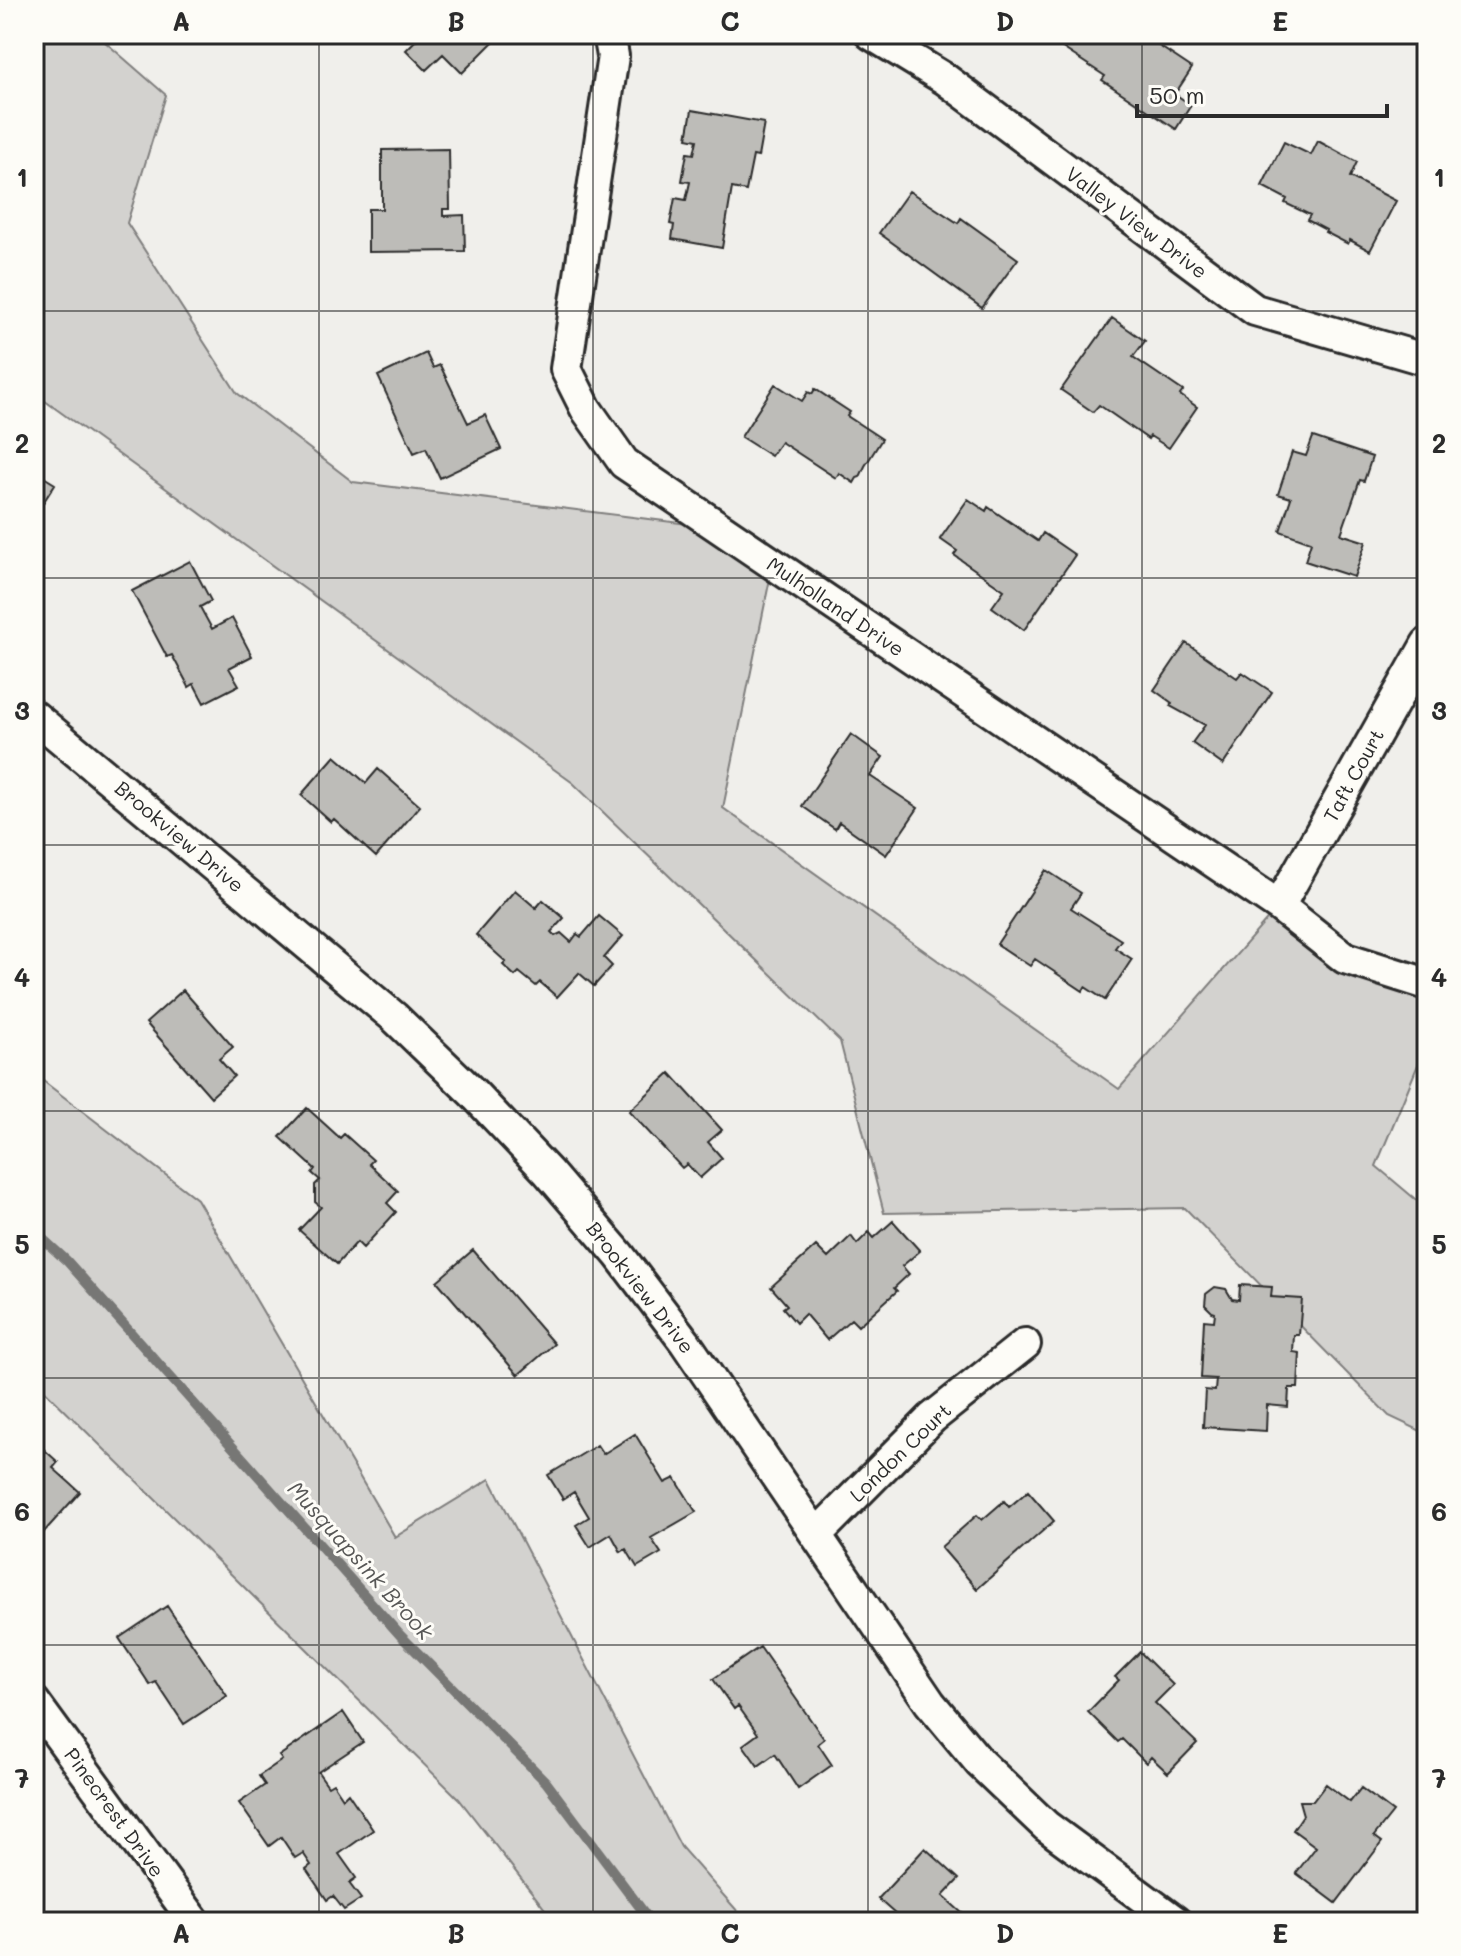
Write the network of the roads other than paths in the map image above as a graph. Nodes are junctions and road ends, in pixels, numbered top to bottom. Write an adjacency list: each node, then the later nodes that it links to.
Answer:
1 (609, 34): 6 (street, Mulholland Drive)
2 (871, 34): 3 (street, Valley View Drive)
3 (1427, 360)
4 (1427, 644): 6 (street, Taft Court)
5 (34, 716): 9 (street, Brookview Drive)
6 (1279, 906): 7 (street, Mulholland Drive)
7 (1427, 984)
8 (1025, 1344): 9 (street, London Court)
9 (817, 1534): 12 (street, Brookview Drive)
10 (34, 1702): 11 (street, Pinecrest Drive)
11 (195, 1922)
12 (1176, 1922)

